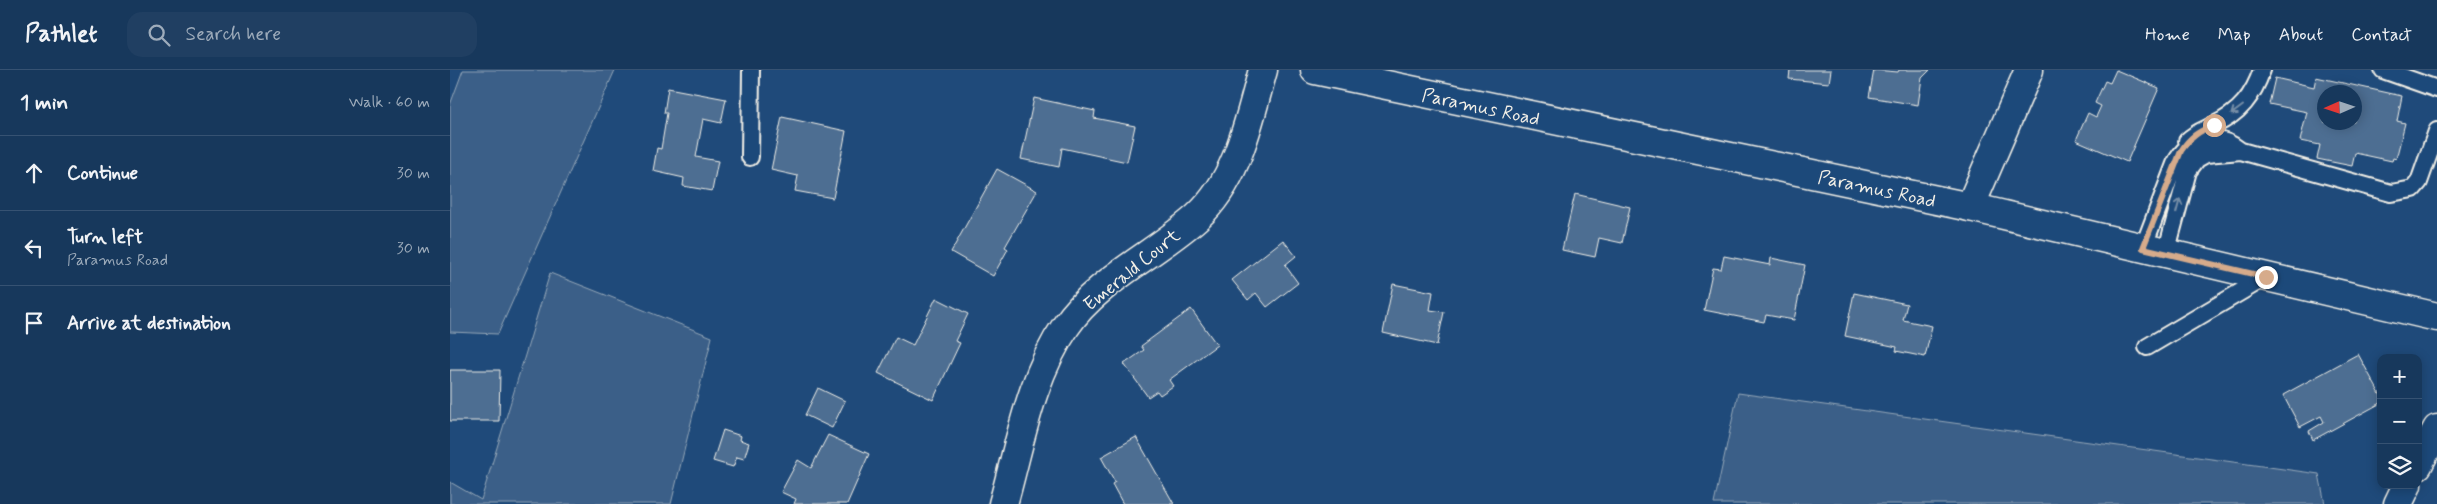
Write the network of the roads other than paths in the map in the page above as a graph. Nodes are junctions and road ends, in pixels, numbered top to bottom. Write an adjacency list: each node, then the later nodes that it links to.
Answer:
1 (751, 70): 11 (lane)
2 (1263, 70): 19 (main road, Emerald Court)
3 (1315, 70): 12 (main road, Paramus Road)
4 (2028, 70): 12 (main road)
5 (2262, 70): 9 (lane, one-way to 9)
6 (2383, 70): 7 (lane)
7 (2437, 89)
8 (2437, 132): 10 (lane)
9 (2181, 151): 10 (lane); 13 (lane)
10 (2241, 151): 13 (lane, one-way to 10)
11 (750, 157)
12 (1970, 207): 13 (main road, Paramus Road)
13 (2154, 250): 14 (main road, Paramus Road)
14 (2266, 277): 15 (main road, Paramus Road); 16 (lane)
15 (2437, 317)
16 (2147, 347)
17 (2437, 429): 18 (main road)
18 (2422, 457)
19 (1003, 504)

